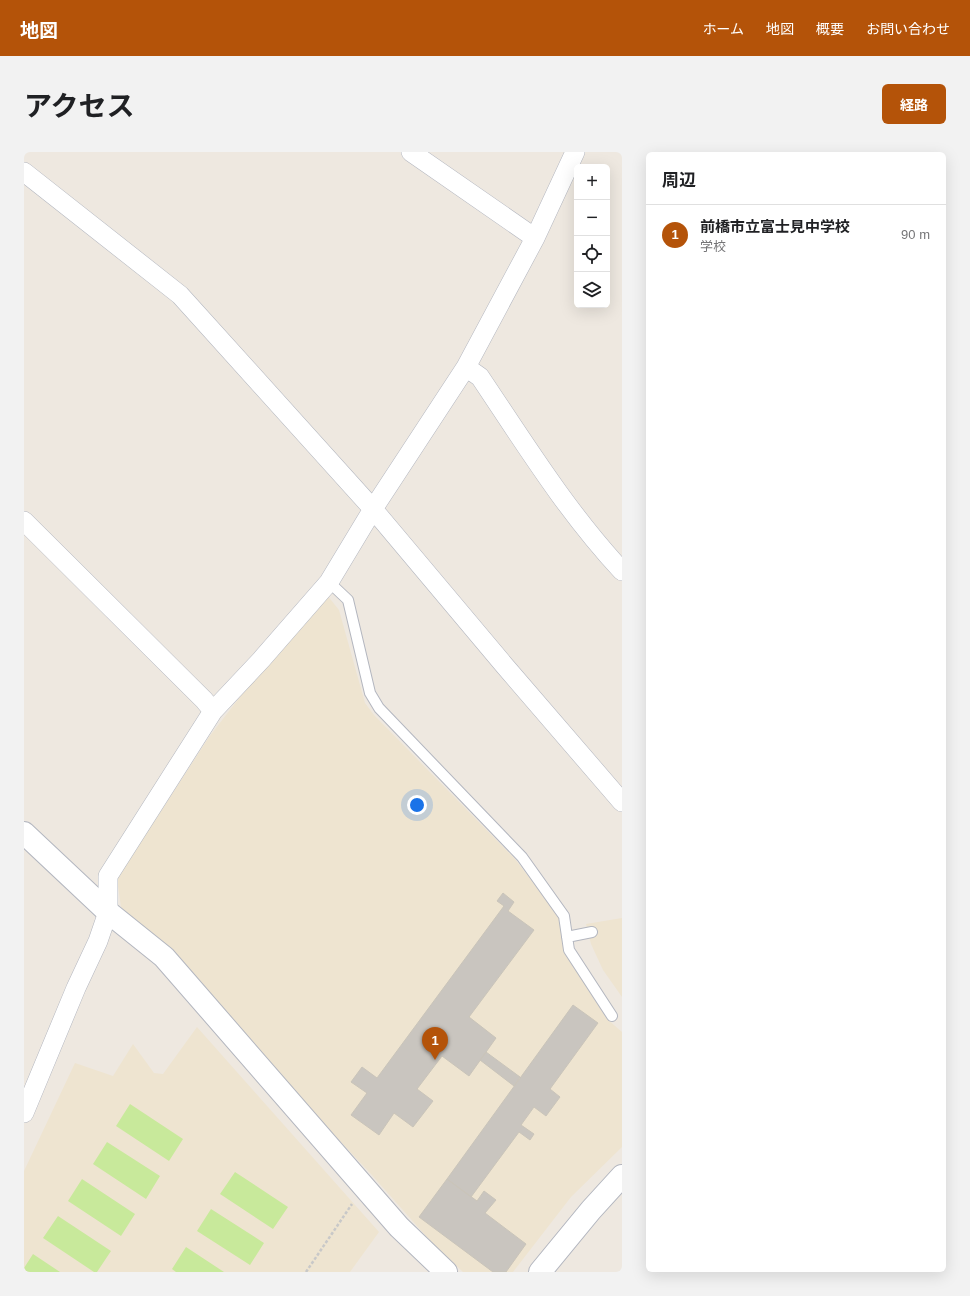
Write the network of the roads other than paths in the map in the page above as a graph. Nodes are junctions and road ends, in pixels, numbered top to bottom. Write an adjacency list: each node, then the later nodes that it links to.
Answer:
1 (411, 152): 4 (street)
2 (575, 152): 4 (street)
3 (24, 172): 6 (street)
4 (535, 238): 5 (street)
5 (466, 367): 6 (street); 8 (street)
6 (373, 509): 9 (street); 11 (street)
7 (24, 521): 10 (street)
8 (622, 571)
9 (329, 582): 10 (street); 15 (lane)
10 (213, 711): 13 (street)
11 (622, 802)
12 (24, 833): 13 (street)
13 (108, 912): 17 (street); 19 (street)
14 (592, 932): 15 (lane)
15 (567, 937): 16 (lane)
16 (612, 1016)
17 (24, 1113)
18 (622, 1176): 20 (street)
19 (446, 1272)
20 (540, 1272)

